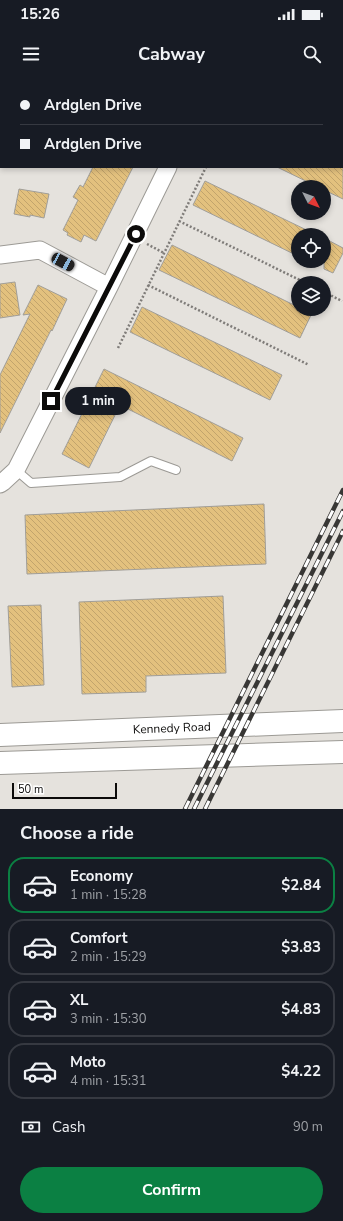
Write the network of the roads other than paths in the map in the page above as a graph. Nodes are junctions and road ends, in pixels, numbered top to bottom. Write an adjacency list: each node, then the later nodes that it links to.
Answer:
1 (168, 168): 3 (street)
2 (0, 254): 3 (street)
3 (109, 287): 4 (street)
4 (16, 470): 5 (lane); 6 (street)
5 (176, 470)
6 (0, 484)
7 (343, 721): 8 (main road, Kennedy Road)
8 (0, 735)
9 (343, 752): 10 (main road)
10 (0, 763)

